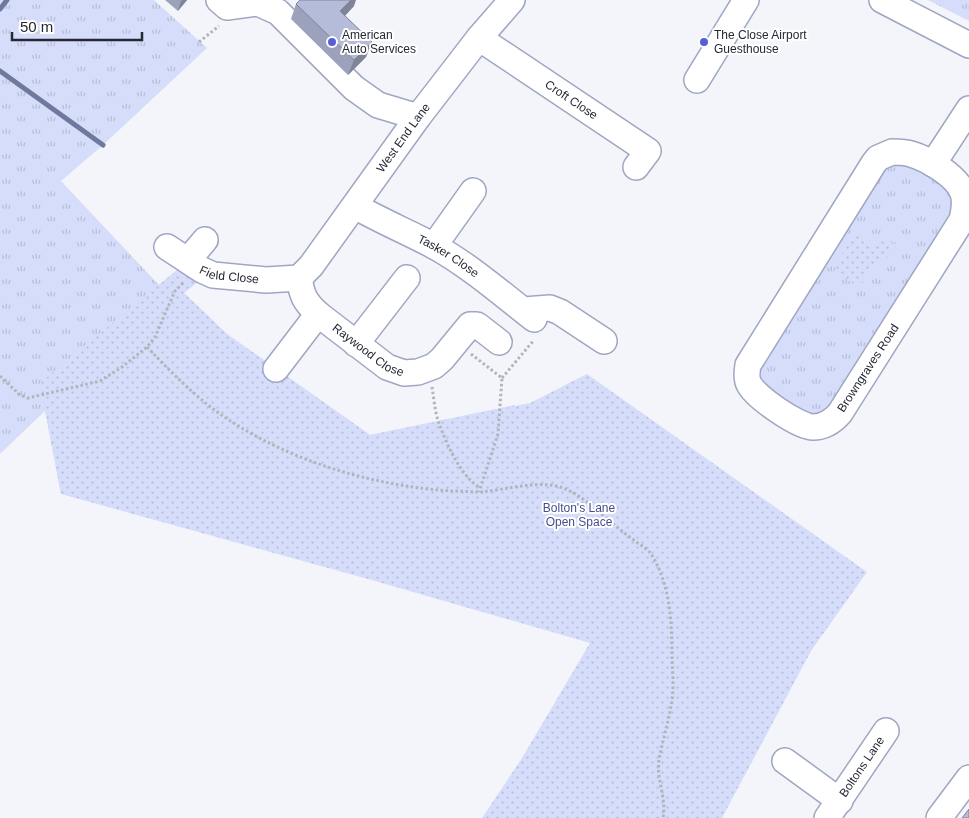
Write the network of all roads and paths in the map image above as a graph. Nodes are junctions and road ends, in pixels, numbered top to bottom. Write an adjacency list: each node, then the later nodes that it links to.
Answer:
1 (512, 0): 6 (street, West End Lane)
2 (746, 0): 9 (street)
3 (882, 0): 8 (street)
4 (266, 3): 5 (street); 11 (street)
5 (231, 12): 7 (path)
6 (479, 38): 11 (street, West End Lane); 13 (street, Croft Close)
7 (199, 42)
8 (969, 45)
9 (697, 80)
10 (969, 109): 12 (street)
11 (418, 117): 15 (street, West End Lane)
12 (933, 164): 12 (street, Browngraves Road)
13 (636, 167)
14 (473, 191): 17 (street)
15 (355, 206): 17 (street, Tasker Close); 20 (street, West End Lane)
16 (205, 240): 19 (street)
17 (434, 246): 23 (street, Tasker Close)
18 (167, 247): 19 (street, Field Close)
19 (187, 270): 20 (street, Field Close); 28 (path)
20 (299, 278): 22 (street, Raywood Close)
21 (407, 278): 27 (street)
22 (318, 314): 27 (street, Raywood Close); 29 (street)
23 (531, 323): 24 (street); 32 (path)
24 (604, 341)
25 (456, 342): 26 (street); 30 (street); 32 (path)
26 (499, 342)
27 (356, 344): 30 (street, Raywood Close)
28 (147, 347): 31 (path); 33 (path)
29 (276, 369)
30 (429, 369): 33 (path)
31 (0, 376)
32 (502, 378): 33 (path)
33 (480, 490): 38 (path)
34 (886, 732): 37 (street, Boltons Lane)
35 (785, 761): 37 (street, Boltons Lane)
36 (968, 783): 39 (street)
37 (833, 809)
38 (663, 818)
39 (939, 818)

